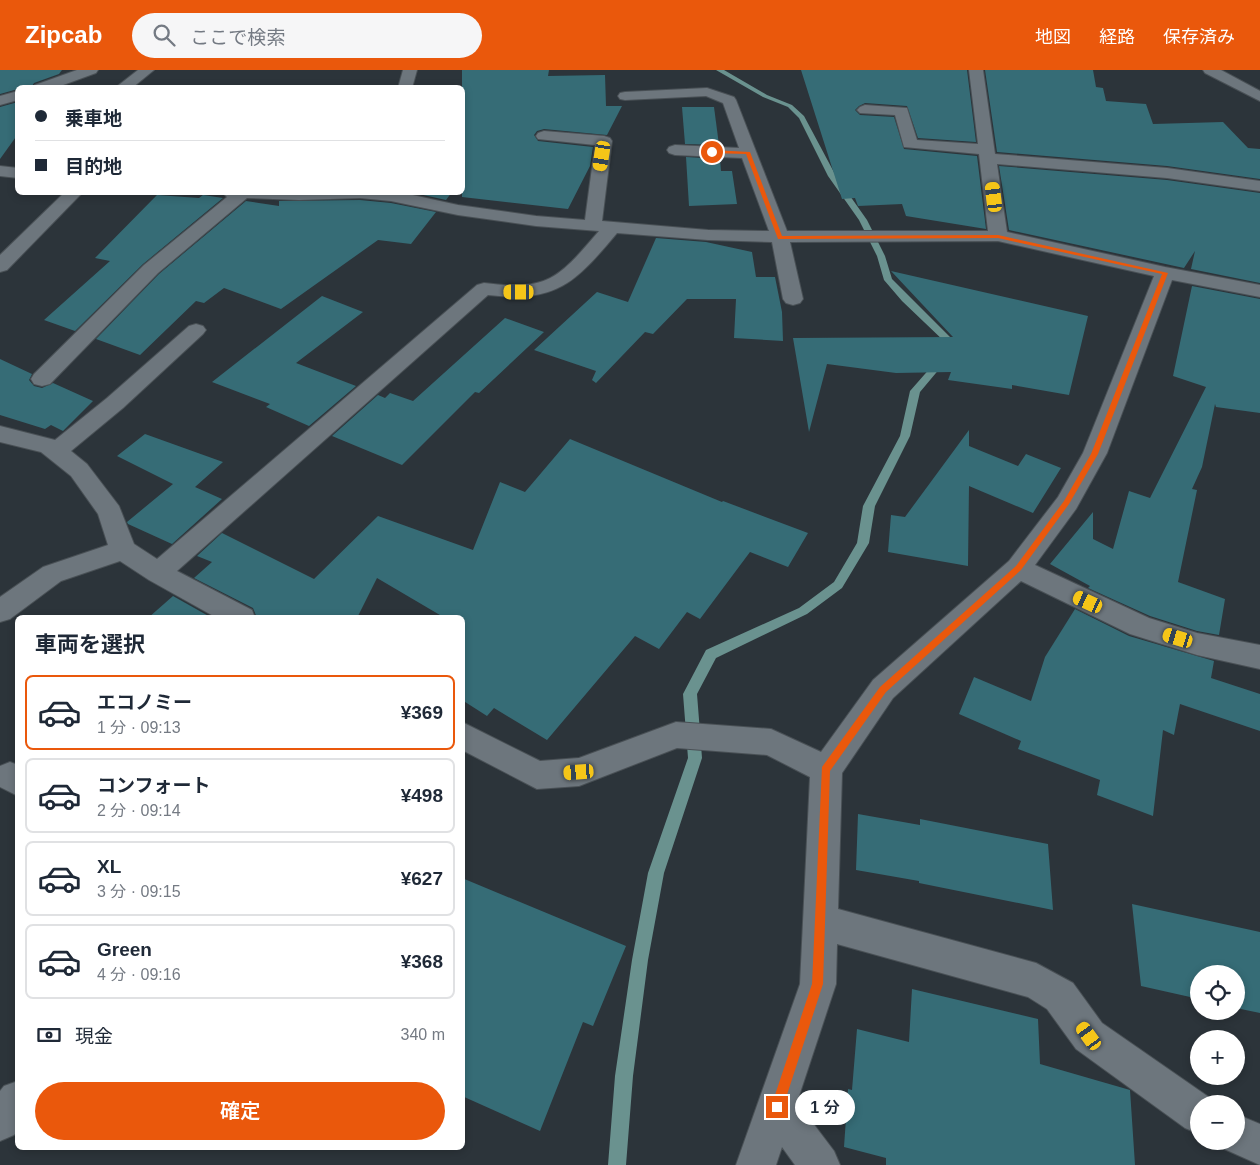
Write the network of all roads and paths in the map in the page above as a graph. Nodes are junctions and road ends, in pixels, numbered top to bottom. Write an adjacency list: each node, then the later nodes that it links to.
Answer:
1 (91, 70): 6 (street)
2 (147, 70): 7 (street)
3 (410, 70): 8 (street)
4 (976, 70): 17 (street)
5 (1210, 70): 11 (street)
6 (48, 85)
7 (126, 85)
8 (406, 85)
9 (15, 96): 12 (street)
10 (625, 96): 16 (street)
11 (1260, 97)
12 (0, 101)
13 (866, 110): 17 (street)
14 (544, 136): 24 (street)
15 (675, 150): 16 (street)
16 (748, 153): 26 (street)
17 (988, 154): 20 (street); 25 (street)
18 (0, 171): 19 (street)
19 (15, 173)
20 (1260, 186)
21 (72, 195): 27 (street)
22 (233, 195): 32 (street)
23 (396, 195): 24 (street)
24 (603, 226): 26 (street); 37 (street)
25 (998, 236): 26 (street); 28 (street)
26 (780, 238): 30 (street)
27 (0, 266)
28 (1166, 273): 29 (street); 36 (street)
29 (1260, 291)
30 (793, 298)
31 (196, 330): 34 (street)
32 (42, 378)
33 (0, 434): 34 (street)
34 (55, 452): 35 (street)
35 (123, 550): 37 (street); 38 (street)
36 (1018, 568): 40 (street); 42 (street)
37 (158, 573): 39 (street)
38 (0, 611)
39 (236, 615)
40 (1260, 657)
41 (465, 737): 42 (street)
42 (826, 770): 43 (street)
43 (820, 922): 45 (street); 46 (street)
44 (15, 1104): 47 (street)
45 (777, 1107): 50 (street); 51 (street)
46 (1190, 1108)
47 (0, 1121)
48 (1245, 1138): 49 (street)
49 (1260, 1145)
50 (756, 1165)
51 (820, 1165)

